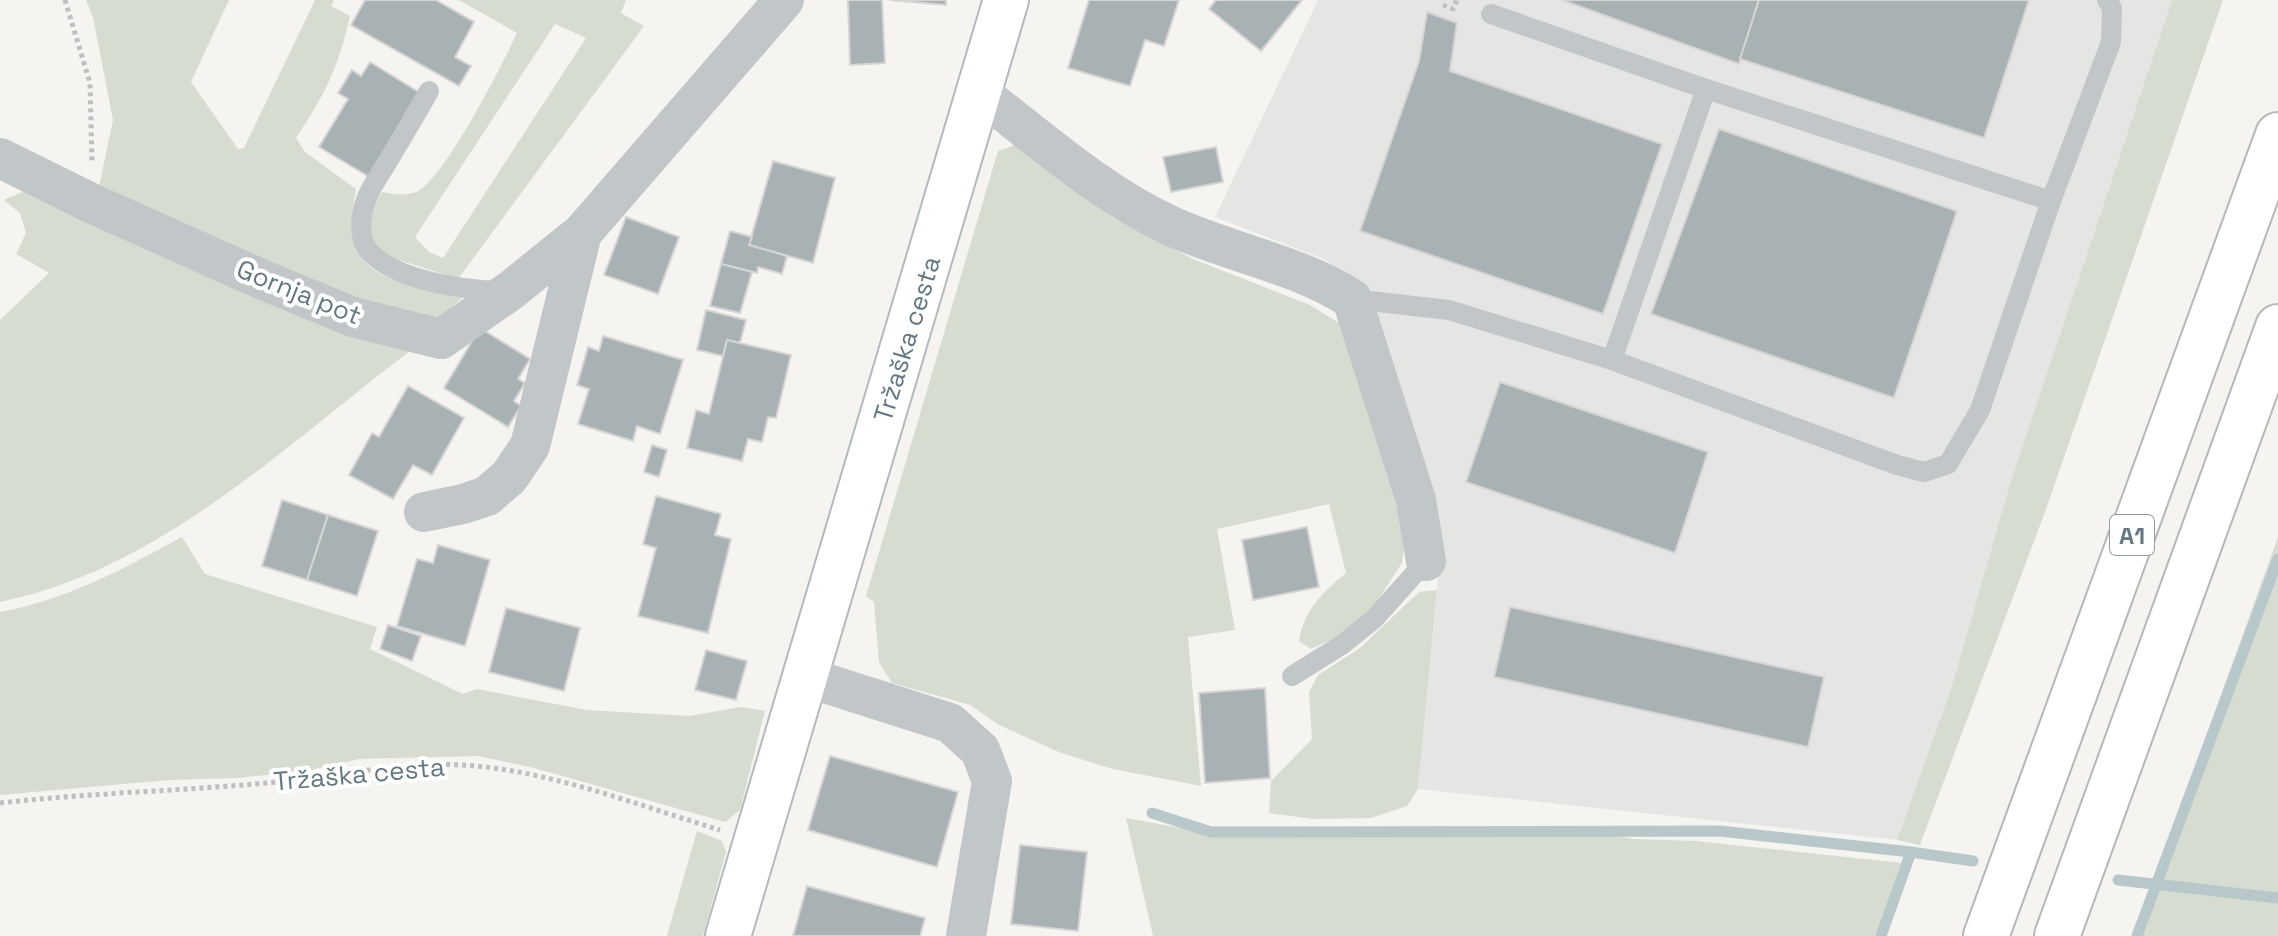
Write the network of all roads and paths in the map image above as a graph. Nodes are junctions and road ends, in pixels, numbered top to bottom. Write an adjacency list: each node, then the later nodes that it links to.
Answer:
1 (65, 0): 14 (path)
2 (784, 0): 15 (street, Gornja pot)
3 (1006, 0): 10 (main road, Tržaška cesta)
4 (1457, 0): 6 (path)
5 (2107, 0): 13 (lane)
6 (1443, 5)
7 (1491, 14): 8 (lane)
8 (1706, 89): 13 (lane); 19 (lane)
9 (429, 91): 16 (lane)
10 (980, 93): 17 (street); 23 (main road, Tržaška cesta)
11 (2278, 135): 28 (main road, A1)
12 (0, 158): 14 (street, Gornja pot)
13 (2051, 201): 19 (lane)
14 (93, 204): 16 (street, Gornja pot)
15 (582, 233): 16 (street, Gornja pot); 20 (street, Gornja pot)
16 (510, 291)
17 (1352, 299): 19 (lane); 21 (street)
18 (2278, 327): 29 (main road)
19 (1612, 360)
20 (424, 512)
21 (1426, 561): 22 (lane)
22 (1292, 676)
23 (806, 677): 25 (main road, Tržaška cesta); 27 (street)
24 (0, 803): 25 (path, Tržaška cesta)
25 (757, 841): 26 (main road, Tržaška cesta)
26 (728, 936)
27 (966, 936)
28 (1986, 936)
29 (2057, 936)

